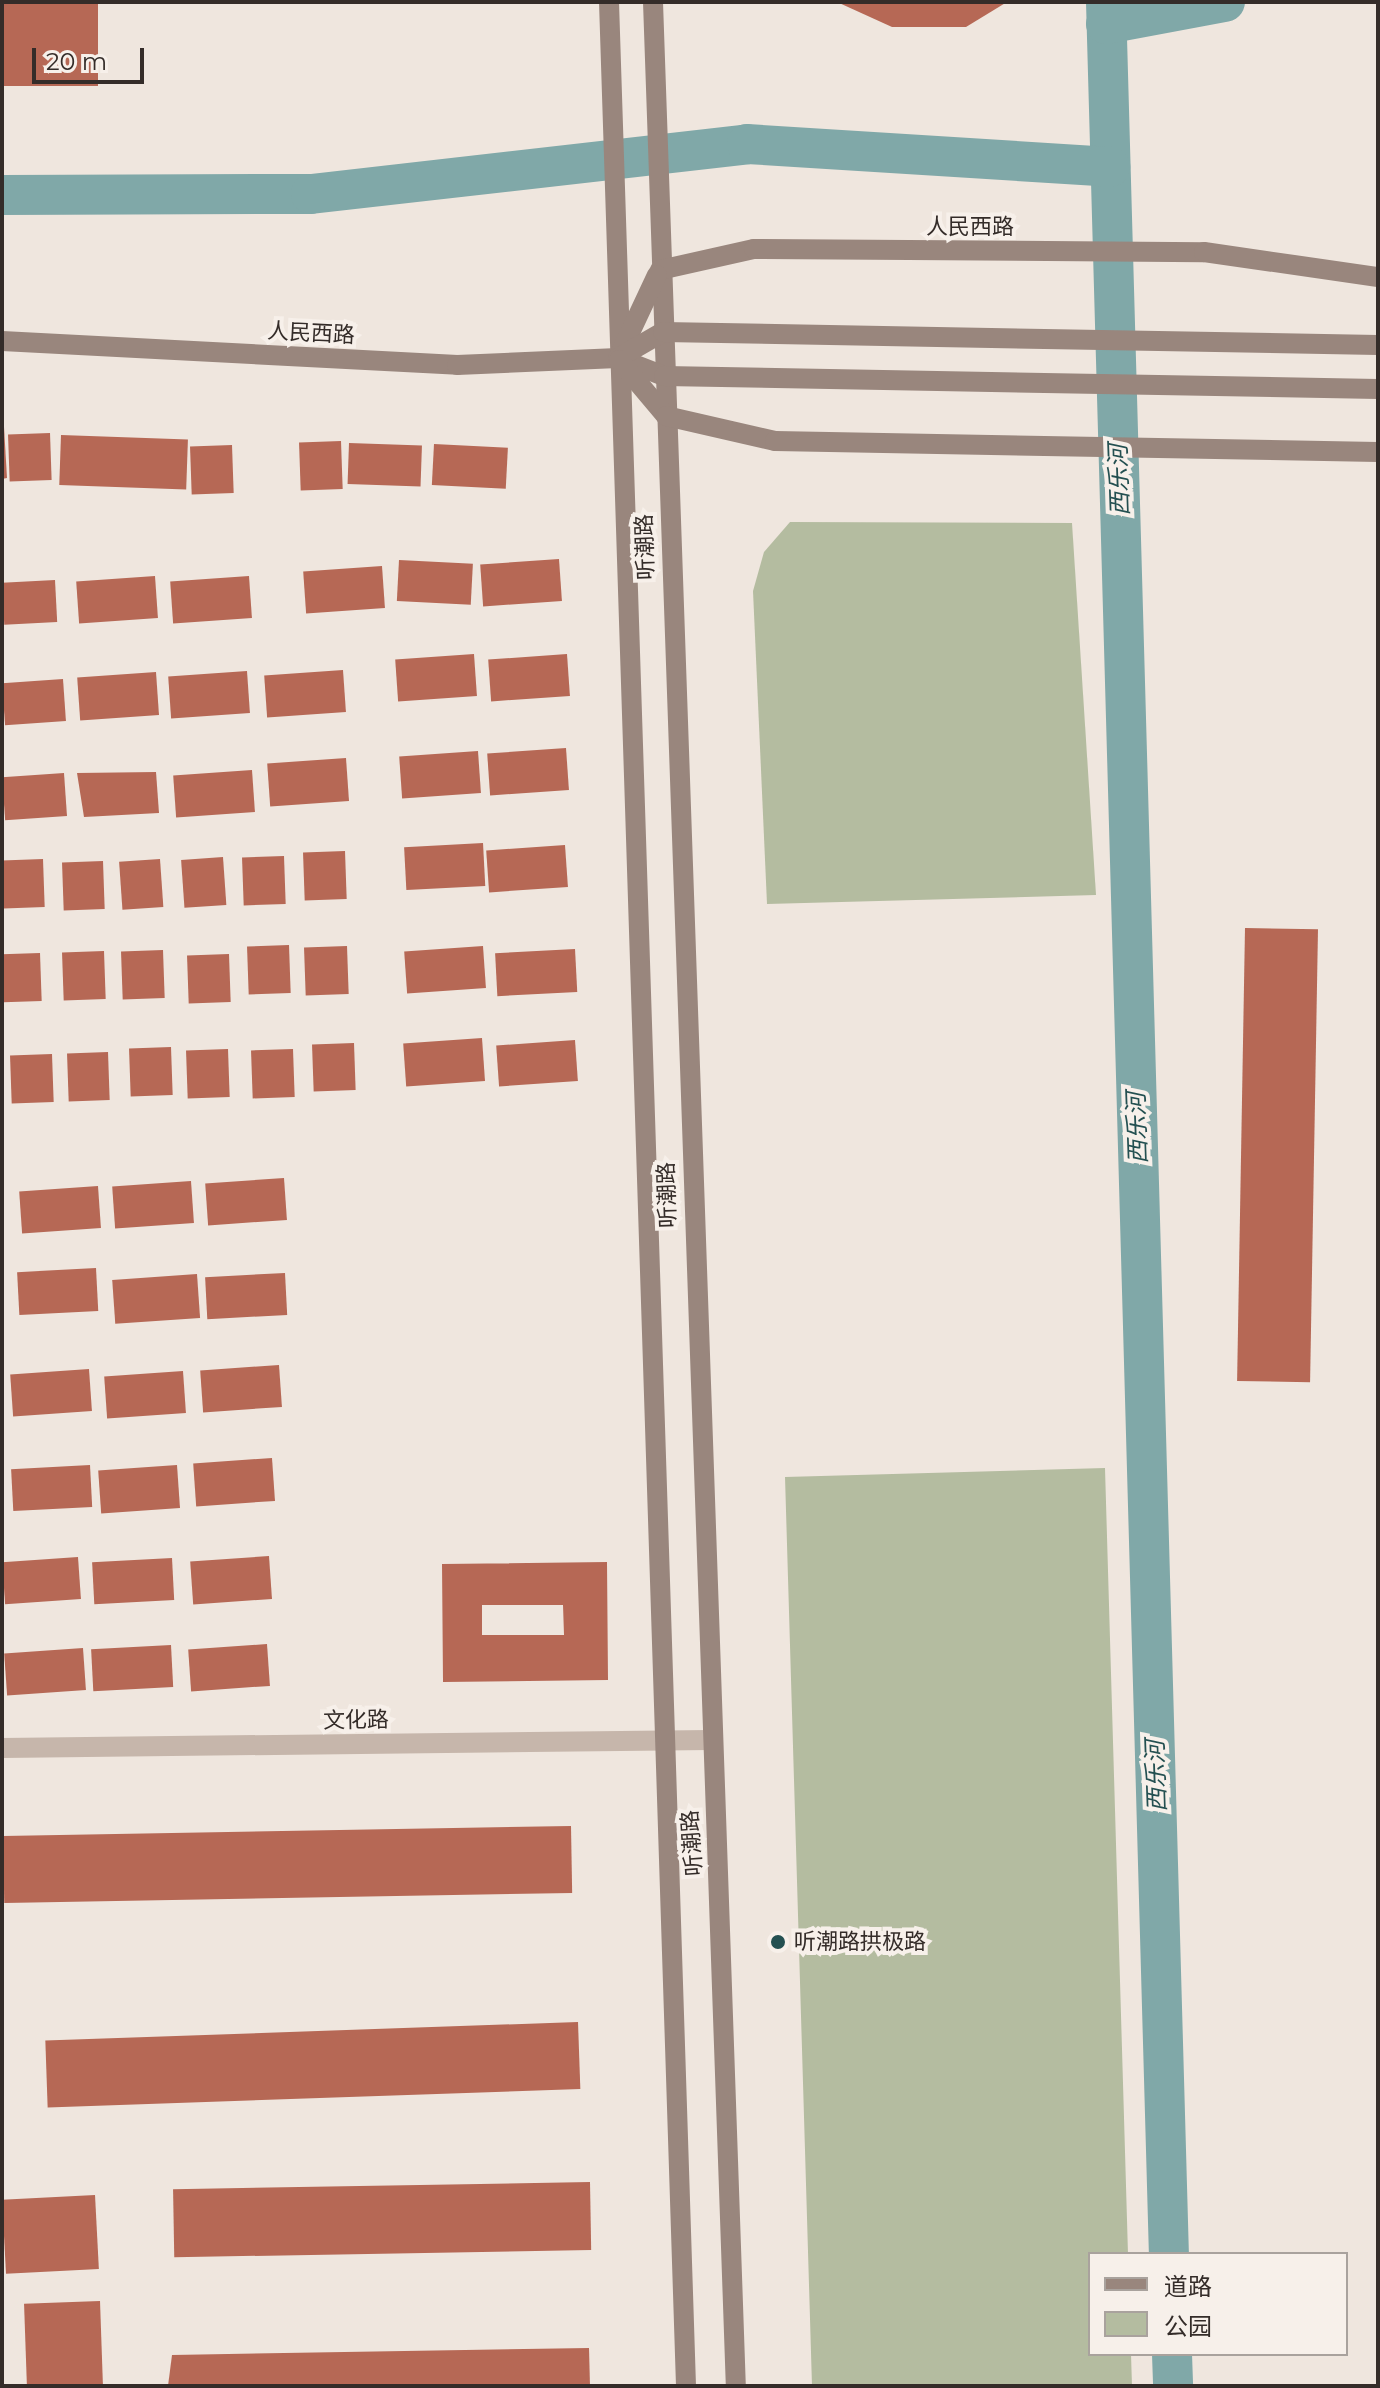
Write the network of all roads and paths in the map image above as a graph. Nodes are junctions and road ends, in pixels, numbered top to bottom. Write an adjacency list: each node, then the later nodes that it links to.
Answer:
1 (609, 2): 8 (main road, 听潮路)
2 (653, 2): 3 (main road, 听潮路)
3 (660, 270): 4 (main road, 人民西路); 5 (main road, 听潮路); 8 (main road)
4 (1378, 277)
5 (663, 332): 7 (main road); 8 (main road, 人民西路); 9 (main road, 听潮路)
6 (2, 341): 8 (main road, 人民西路)
7 (1378, 345)
8 (618, 358): 9 (main road, 人民西路); 11 (main road); 14 (main road, 听潮路)
9 (664, 376): 10 (main road, 人民西路); 11 (main road, 听潮路)
10 (1378, 389)
11 (666, 416): 12 (main road); 13 (main road, 听潮路)
12 (1378, 452)
13 (710, 1740): 14 (street, 文化路); 17 (main road, 听潮路)
14 (666, 1741): 15 (street, 文化路); 16 (main road, 听潮路)
15 (2, 1748)
16 (686, 2386)
17 (736, 2386)

